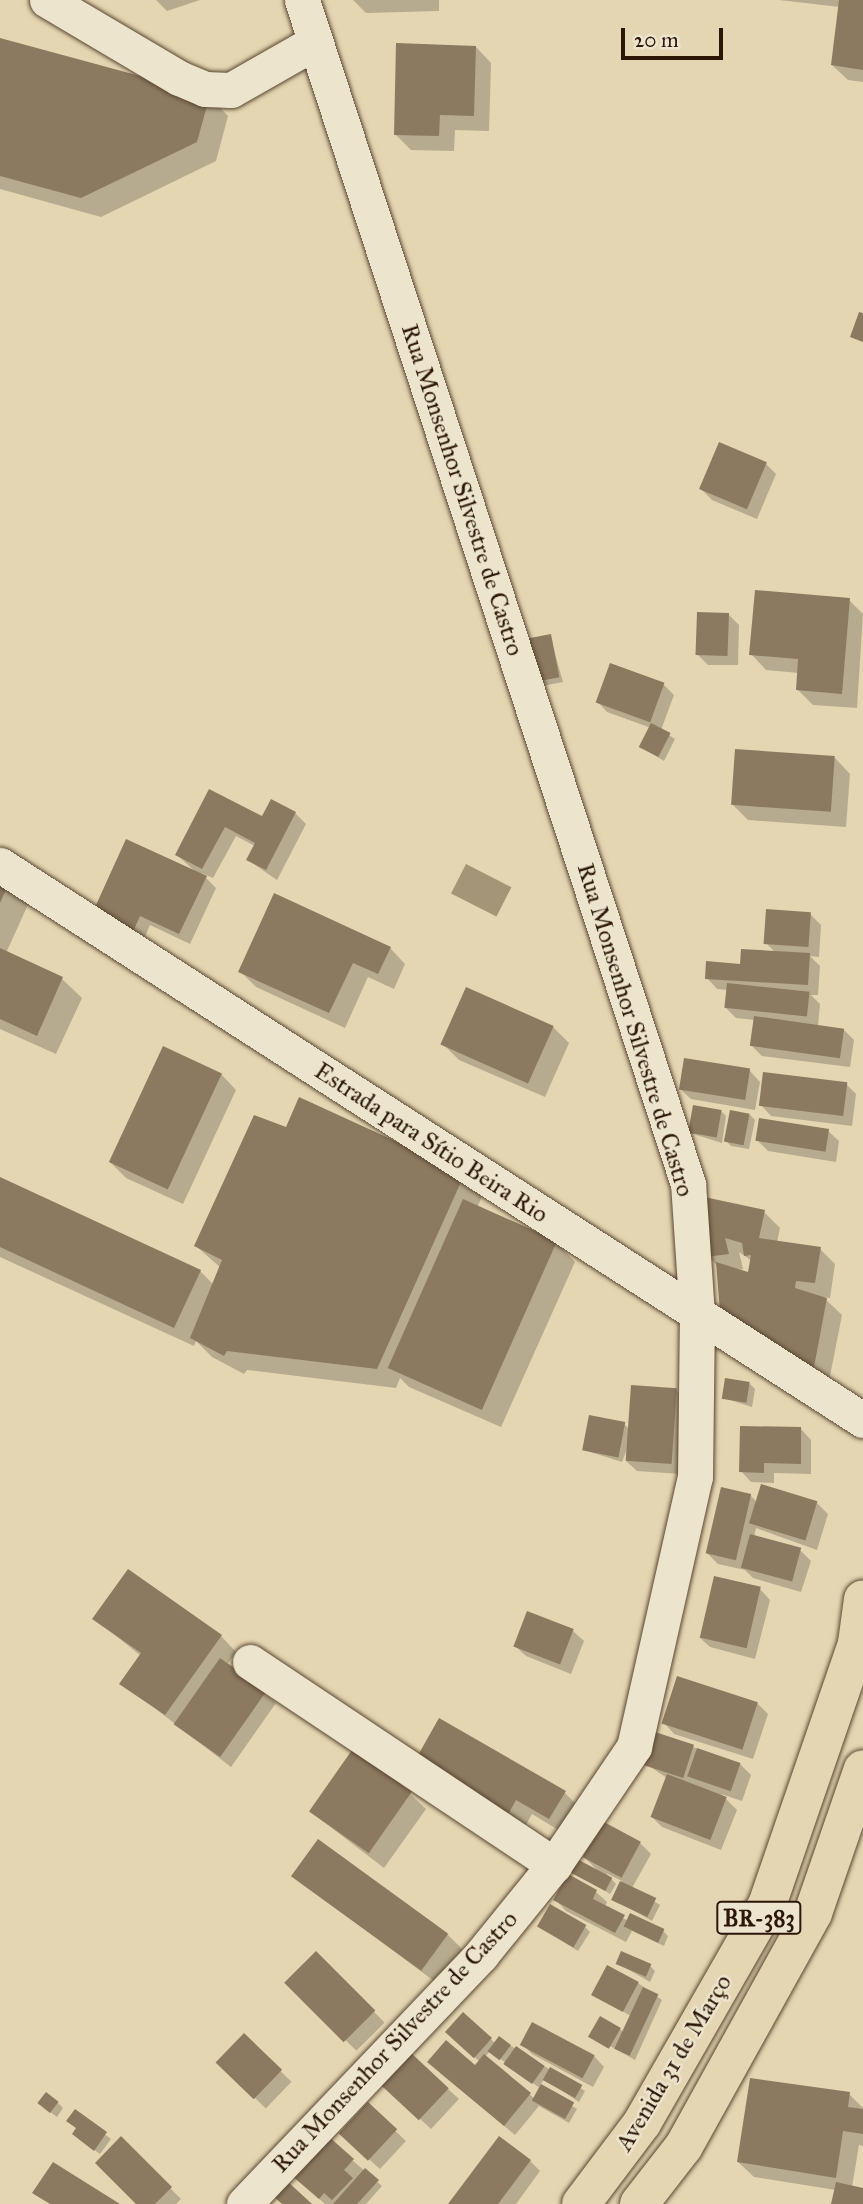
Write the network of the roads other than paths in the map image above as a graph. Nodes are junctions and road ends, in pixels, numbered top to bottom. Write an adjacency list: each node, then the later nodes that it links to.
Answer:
1 (47, 0): 3 (street)
2 (302, 0): 3 (street, Rua Monsenhor Silvestre de Castro)
3 (315, 42): 5 (street, Rua Monsenhor Silvestre de Castro)
4 (0, 865): 5 (street, Estrada para Sítio Beira Rio)
5 (697, 1315): 6 (street, Estrada para Sítio Beira Rio); 10 (street, Rua Monsenhor Silvestre de Castro)
6 (863, 1420)
7 (863, 1599): 11 (main road, Avenida 31 de Março / BR-383)
8 (250, 1662): 10 (street)
9 (863, 1769): 12 (main road, Avenida 31 de Março / BR-383)
10 (554, 1865): 13 (street, Rua Monsenhor Silvestre de Castro)
11 (767, 1905): 12 (main road); 14 (main road, Avenida 31 de Março / BR-383)
12 (813, 1913): 15 (main road, Avenida 31 de Março / BR-383)
13 (244, 2204)
14 (581, 2204)
15 (639, 2204)

